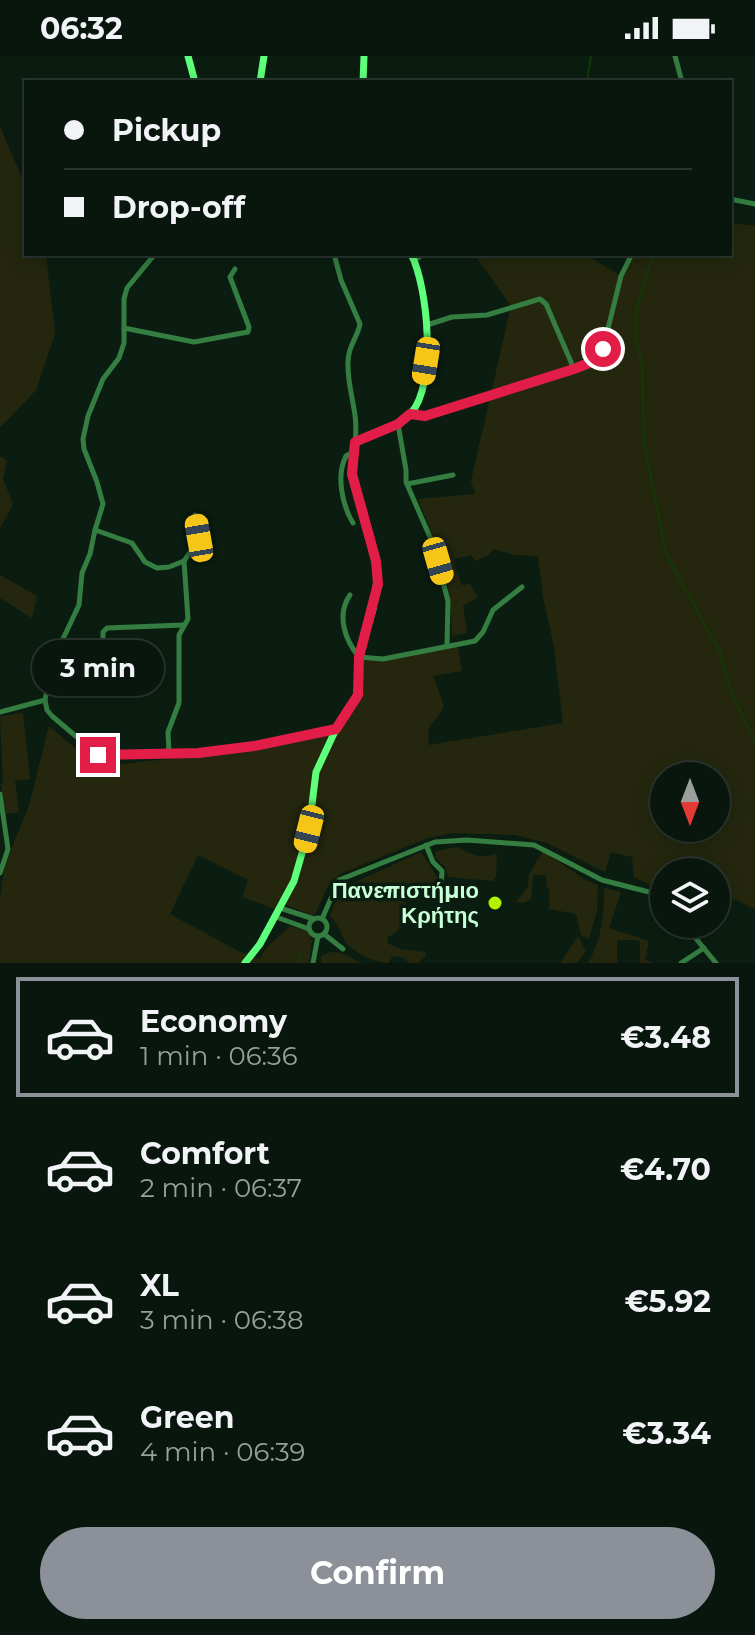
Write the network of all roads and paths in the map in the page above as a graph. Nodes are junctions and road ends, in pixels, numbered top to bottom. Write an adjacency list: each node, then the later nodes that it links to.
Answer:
1 (188, 56): 5 (street)
2 (264, 56): 6 (street)
3 (364, 56): 7 (street)
4 (675, 56): 8 (street)
5 (194, 80)
6 (260, 80)
7 (363, 80)
8 (681, 80)
9 (732, 199): 10 (street)
10 (755, 204)
11 (153, 256): 17 (street)
12 (335, 256): 21 (street)
13 (631, 256): 18 (street)
14 (412, 258): 16 (street)
15 (235, 269): 17 (street)
16 (427, 325): 18 (street); 19 (street)
17 (124, 328): 27 (street)
18 (574, 369): 19 (street)
19 (410, 414): 20 (street)
20 (398, 424): 21 (street); 24 (street)
21 (355, 442): 22 (street)
22 (353, 452): 26 (street); 34 (street)
23 (453, 475): 24 (street)
24 (407, 484): 32 (street)
25 (195, 515): 28 (street)
26 (353, 523)
27 (95, 530): 28 (street); 35 (street)
28 (184, 561): 31 (street)
29 (522, 587): 32 (street)
30 (350, 595): 34 (street)
31 (184, 625): 33 (street); 38 (street)
32 (447, 645): 34 (street)
33 (103, 655)
34 (359, 657): 37 (street)
35 (45, 700): 36 (street); 38 (street)
36 (0, 712)
37 (336, 729): 38 (street); 43 (street)
38 (169, 754)
39 (0, 794): 41 (street)
40 (426, 845): 42 (street); 46 (street); 47 (street)
41 (0, 873)
42 (650, 893)
43 (280, 908): 44 (street); 45 (street)
44 (276, 917): 48 (street); 53 (street)
45 (314, 919): 46 (street); 48 (street)
46 (322, 919): 49 (street)
47 (439, 919)
48 (310, 930): 49 (street)
49 (321, 935): 52 (street); 54 (street)
50 (696, 938): 51 (street)
51 (704, 948): 55 (street); 56 (street)
52 (343, 949)
53 (245, 963)
54 (313, 963)
55 (681, 963)
56 (716, 963)

